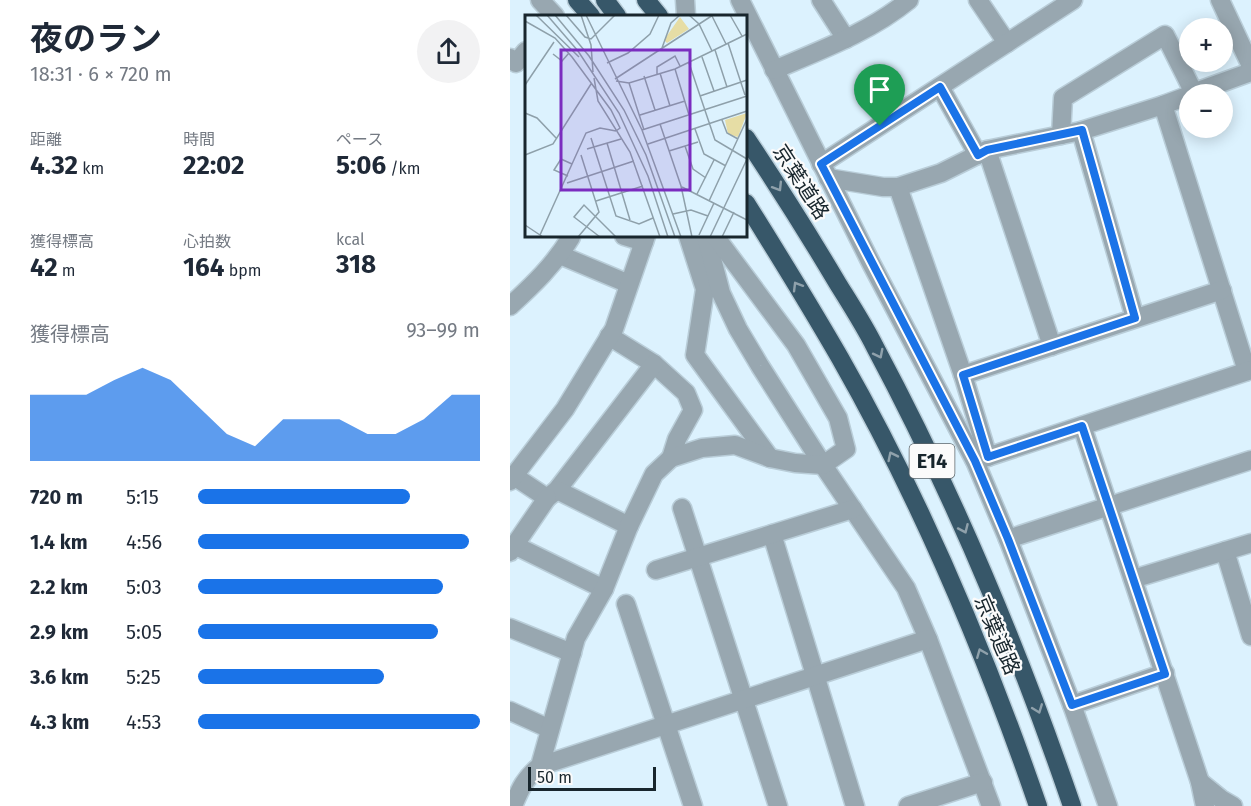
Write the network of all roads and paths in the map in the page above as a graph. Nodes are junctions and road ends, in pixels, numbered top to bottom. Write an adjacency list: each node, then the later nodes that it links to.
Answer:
1 (540, 0): 12 (street)
2 (577, 0): 13 (highway)
3 (605, 0): 14 (highway)
4 (646, 0): 15 (highway)
5 (685, 0): 16 (street)
6 (740, 0): 21 (street)
7 (821, 0): 17 (street)
8 (909, 0): 17 (street)
9 (978, 0): 18 (street)
10 (1073, 0): 18 (street)
11 (1220, 0): 22 (street)
12 (554, 15)
13 (590, 15)
14 (616, 15)
15 (658, 15)
16 (686, 15)
17 (846, 39): 21 (street)
18 (1006, 43): 25 (street)
19 (525, 52): 20 (street)
20 (510, 58)
21 (774, 70): 32 (street)
22 (1250, 74): 24 (street)
23 (1187, 84): 29 (street)
24 (1220, 84)
25 (940, 87): 31 (street); 32 (street)
26 (1179, 99): 27 (street)
27 (1163, 105): 28 (street); 42 (street)
28 (1082, 130): 29 (street); 44 (street)
29 (1061, 135): 31 (street)
30 (747, 140): 93 (highway, 京葉道路 / E14, one-way to 93)
31 (982, 152): 33 (street); 46 (street)
32 (824, 171): 33 (street); 53 (street)
33 (898, 187): 49 (street)
34 (747, 205): 92 (highway, 京葉道路 / E14, one-way to 34)
35 (571, 237): 40 (street)
36 (688, 237): 52 (street)
37 (706, 237): 55 (street)
38 (716, 237): 55 (street)
39 (645, 239): 41 (street)
40 (560, 255): 41 (street); 43 (street)
41 (629, 284): 45 (street)
42 (1222, 290): 44 (street); 48 (street)
43 (510, 306)
44 (1135, 318): 46 (street)
45 (609, 336): 47 (street); 56 (street)
46 (1052, 346): 49 (street)
47 (654, 364): 51 (street); 57 (street)
48 (1249, 370): 50 (street)
49 (963, 375): 53 (street)
50 (1082, 426): 53 (street); 58 (street)
51 (671, 458): 52 (street); 61 (street)
52 (770, 458): 55 (street)
53 (981, 459): 63 (street)
54 (1251, 460): 58 (street)
55 (823, 465): 60 (street)
56 (512, 478): 57 (street)
57 (552, 494): 61 (street); 65 (street)
58 (1109, 506): 63 (street); 69 (street)
59 (682, 508): 67 (street)
60 (853, 509): 62 (street); 74 (street)
61 (629, 526): 70 (street)
62 (772, 534): 67 (street); 77 (street)
63 (1008, 539): 79 (street)
64 (1251, 543): 66 (street)
65 (512, 548): 70 (street)
66 (1225, 552): 69 (street); 73 (street)
67 (698, 556): 68 (street); 78 (street)
68 (656, 570)
69 (1133, 579): 76 (street)
70 (604, 589): 75 (street)
71 (626, 604): 81 (street)
72 (510, 628): 75 (street)
73 (1251, 636)
74 (928, 639): 77 (street); 84 (street)
75 (572, 653): 82 (street)
76 (1165, 674): 79 (street); 85 (street)
77 (815, 676): 78 (street); 89 (street)
78 (744, 699): 81 (street); 88 (street)
79 (1072, 705): 94 (street)
80 (510, 711): 82 (street)
81 (667, 725): 83 (street); 87 (street)
82 (550, 729): 83 (street)
83 (540, 766): 86 (street)
84 (983, 782): 90 (street); 91 (street)
85 (1200, 782): 95 (street); 96 (street)
86 (513, 806)
87 (693, 806)
88 (778, 806)
89 (855, 806)
90 (908, 806)
91 (991, 806)
92 (1038, 806)
93 (1072, 806)
94 (1108, 806)
95 (1205, 806)
96 (1233, 806)

